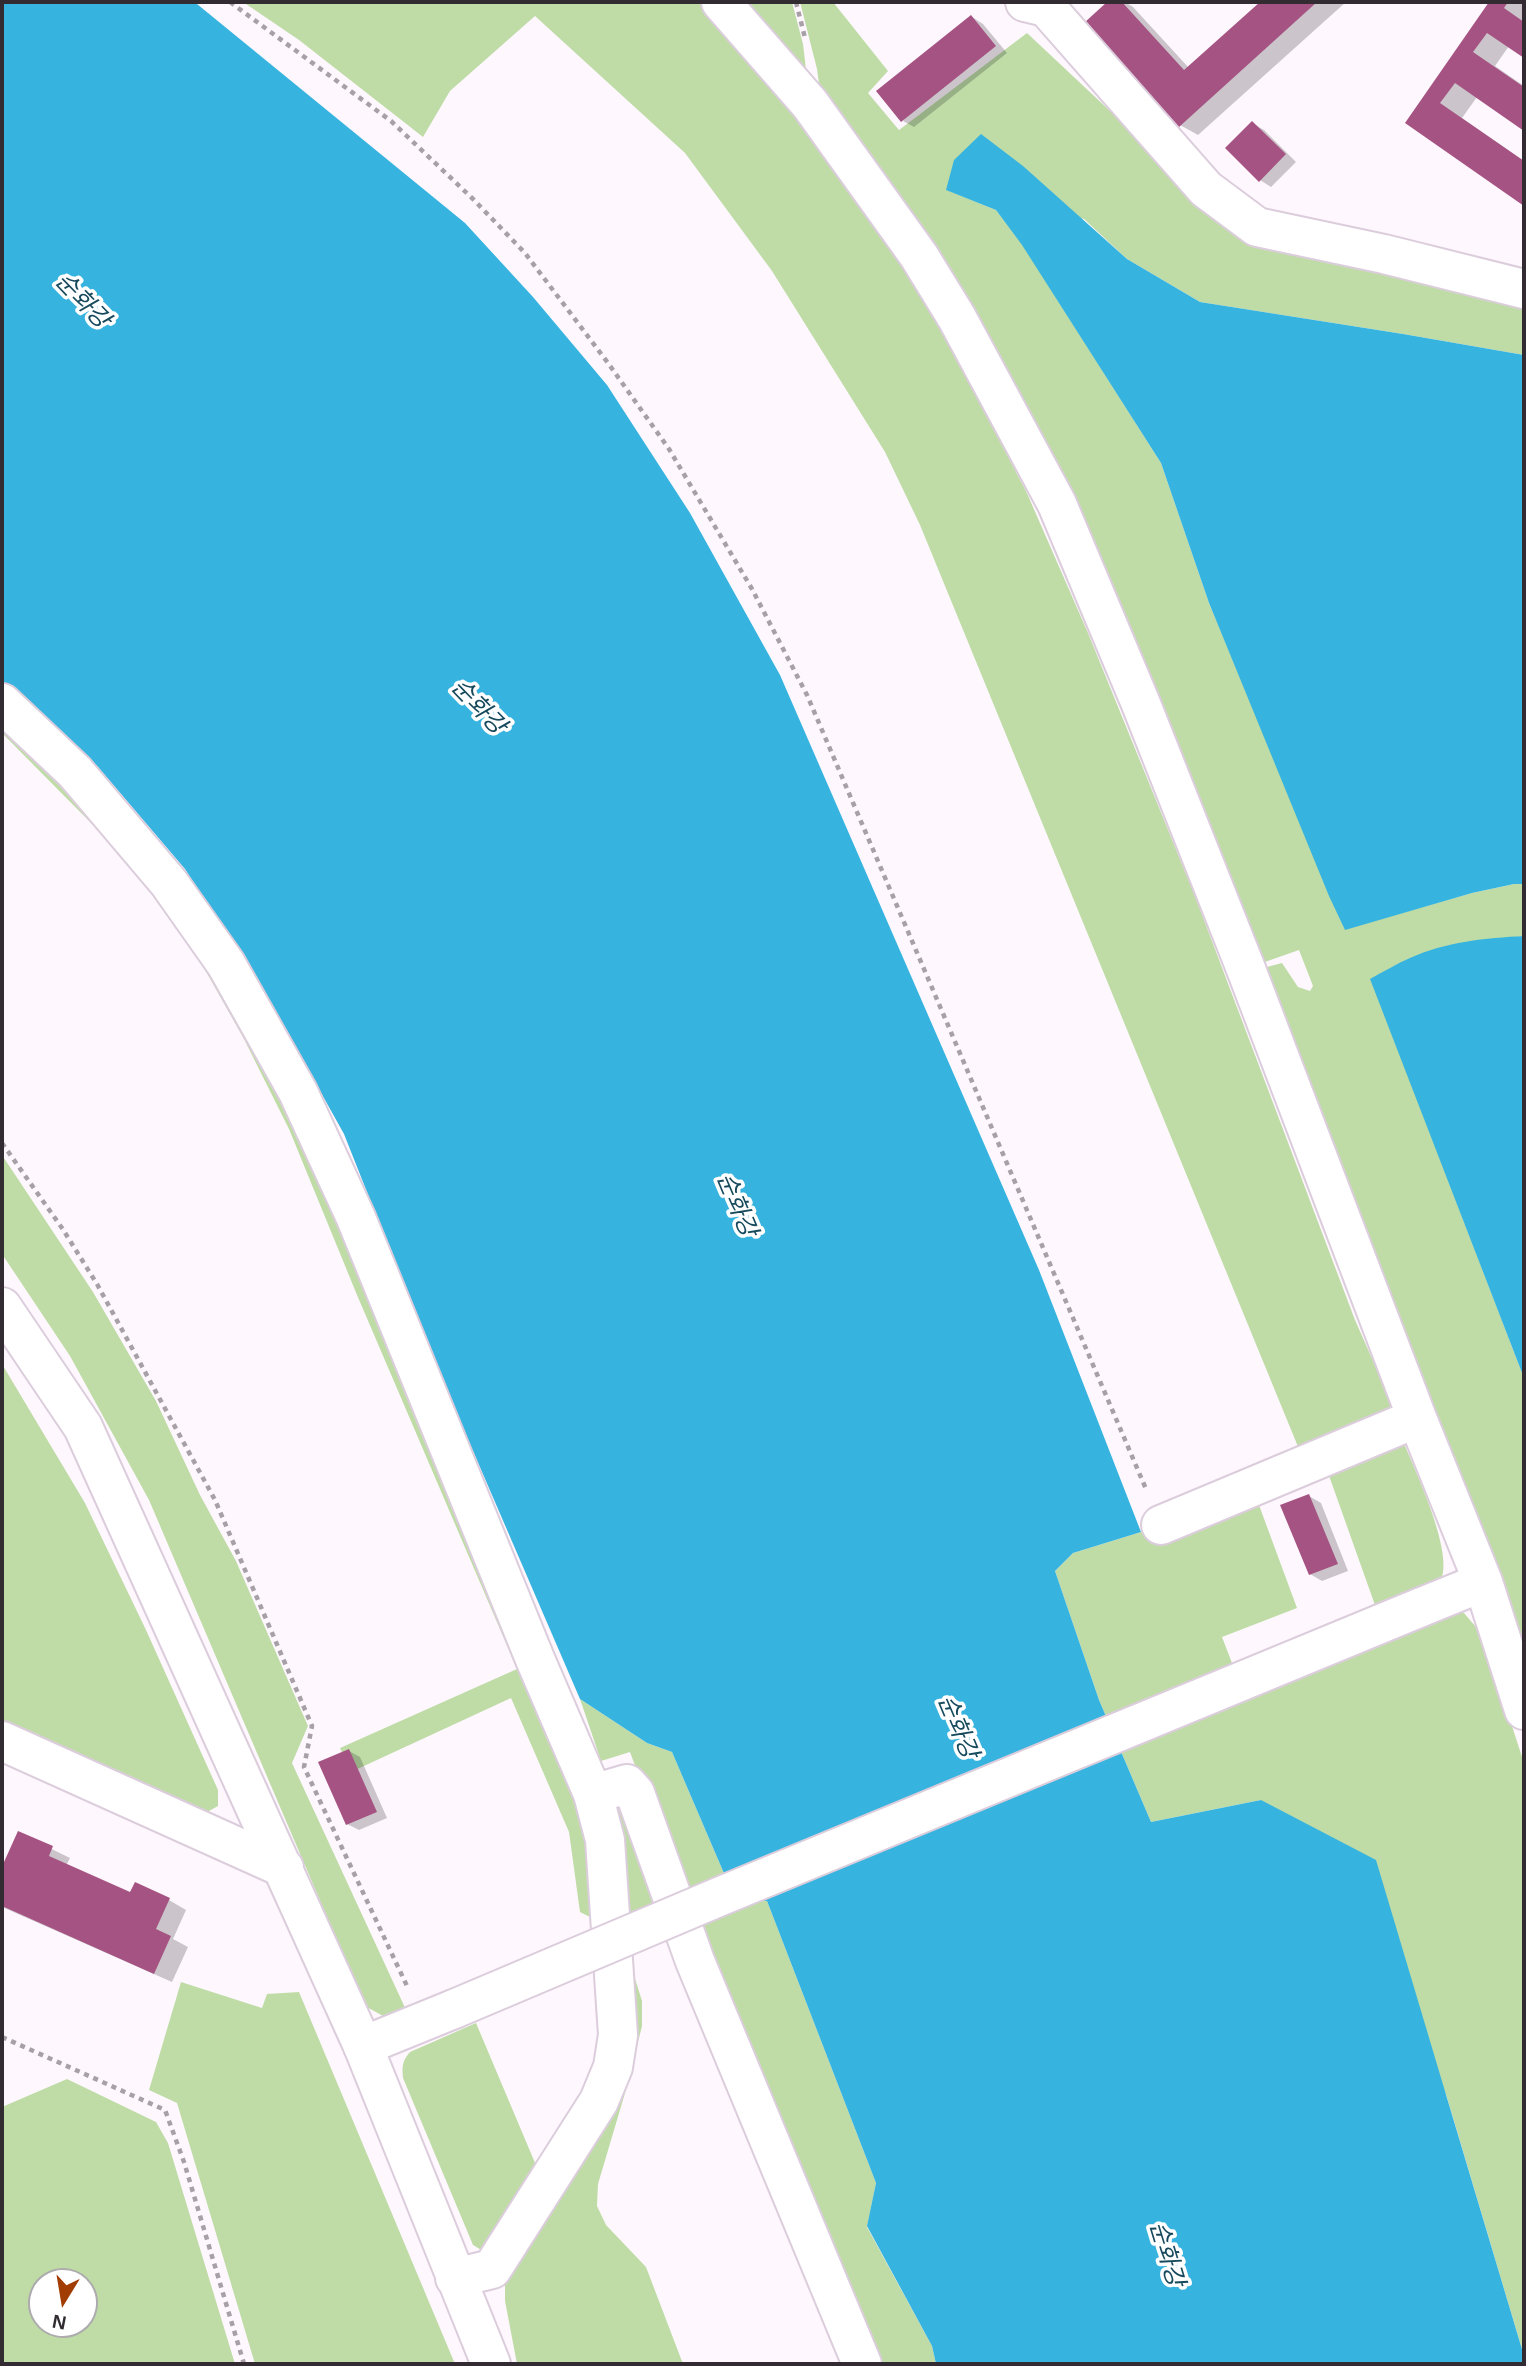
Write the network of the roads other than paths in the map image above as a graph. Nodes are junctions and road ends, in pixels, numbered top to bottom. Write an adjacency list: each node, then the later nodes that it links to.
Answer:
1 (721, 2): 6 (street)
2 (1025, 2): 3 (street)
3 (1524, 289)
4 (2, 703): 11 (street)
5 (2, 1307): 12 (street)
6 (1417, 1418): 7 (street); 8 (street)
7 (1161, 1525)
8 (1483, 1583): 9 (street); 13 (street, bridge)
9 (1524, 1710)
10 (2, 1741): 12 (street)
11 (593, 1794): 14 (street); 16 (street)
12 (284, 1868): 13 (street)
13 (363, 2046): 14 (street)
14 (455, 2278): 15 (street)
15 (491, 2364)
16 (862, 2364)

